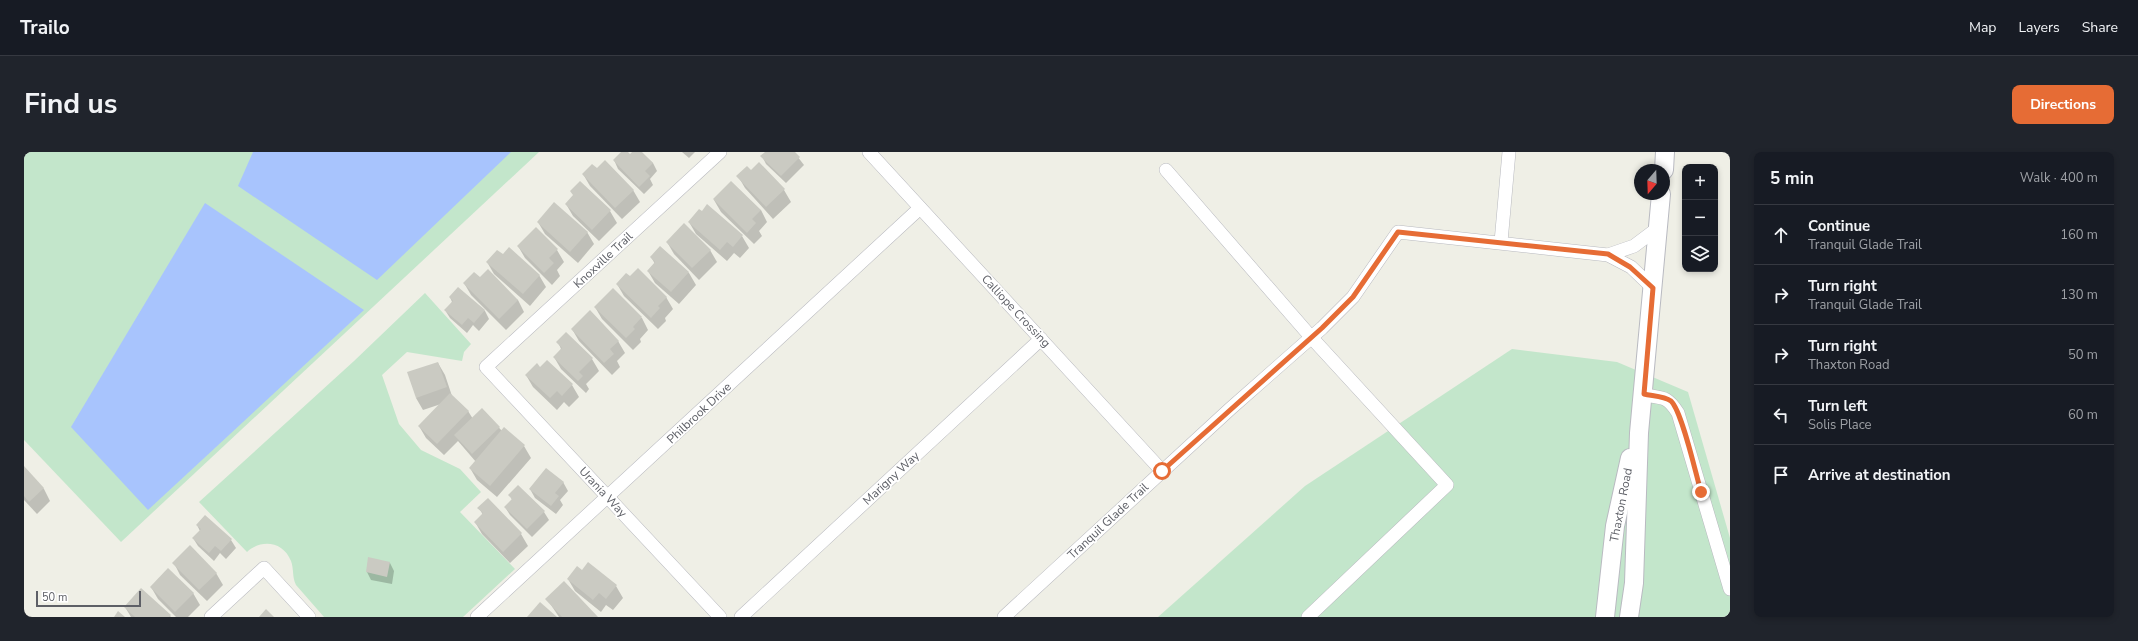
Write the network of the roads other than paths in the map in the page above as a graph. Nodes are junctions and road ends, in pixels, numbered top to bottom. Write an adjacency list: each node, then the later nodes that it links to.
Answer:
1 (720, 152): 15 (street, Knoxville Trail)
2 (869, 152): 8 (street, Calliope Crossing)
3 (1509, 152): 10 (street)
4 (1665, 152): 5 (main road)
5 (1664, 164)
6 (1166, 170): 13 (street)
7 (1661, 200): 9 (main road, Thaxton Road)
8 (920, 208): 14 (street, Calliope Crossing); 18 (street, Philbrook Drive)
9 (1658, 228): 11 (street, Tranquil Glade Trail); 12 (main road, Thaxton Road)
10 (1501, 242): 11 (street, Tranquil Glade Trail); 13 (street, Tranquil Glade Trail)
11 (1608, 254): 12 (street, Tranquil Glade Trail)
12 (1653, 288): 16 (main road, Thaxton Road)
13 (1311, 338): 17 (street, Tranquil Glade Trail); 26 (street)
14 (1041, 339): 17 (street, Calliope Crossing); 24 (street, Marigny Way)
15 (486, 367): 18 (street, Urania Way)
16 (1644, 394): 19 (street); 27 (main road, Thaxton Road); 28 (main road, Thaxton Road)
17 (1162, 471): 25 (street, Tranquil Glade Trail)
18 (608, 497): 22 (street, Philbrook Drive); 23 (street, Urania Way)
19 (1730, 589)
20 (211, 617): 21 (street)
21 (309, 617)
22 (477, 617)
23 (720, 617)
24 (741, 617)
25 (1004, 617)
26 (1308, 617)
27 (1605, 617)
28 (1629, 617)

